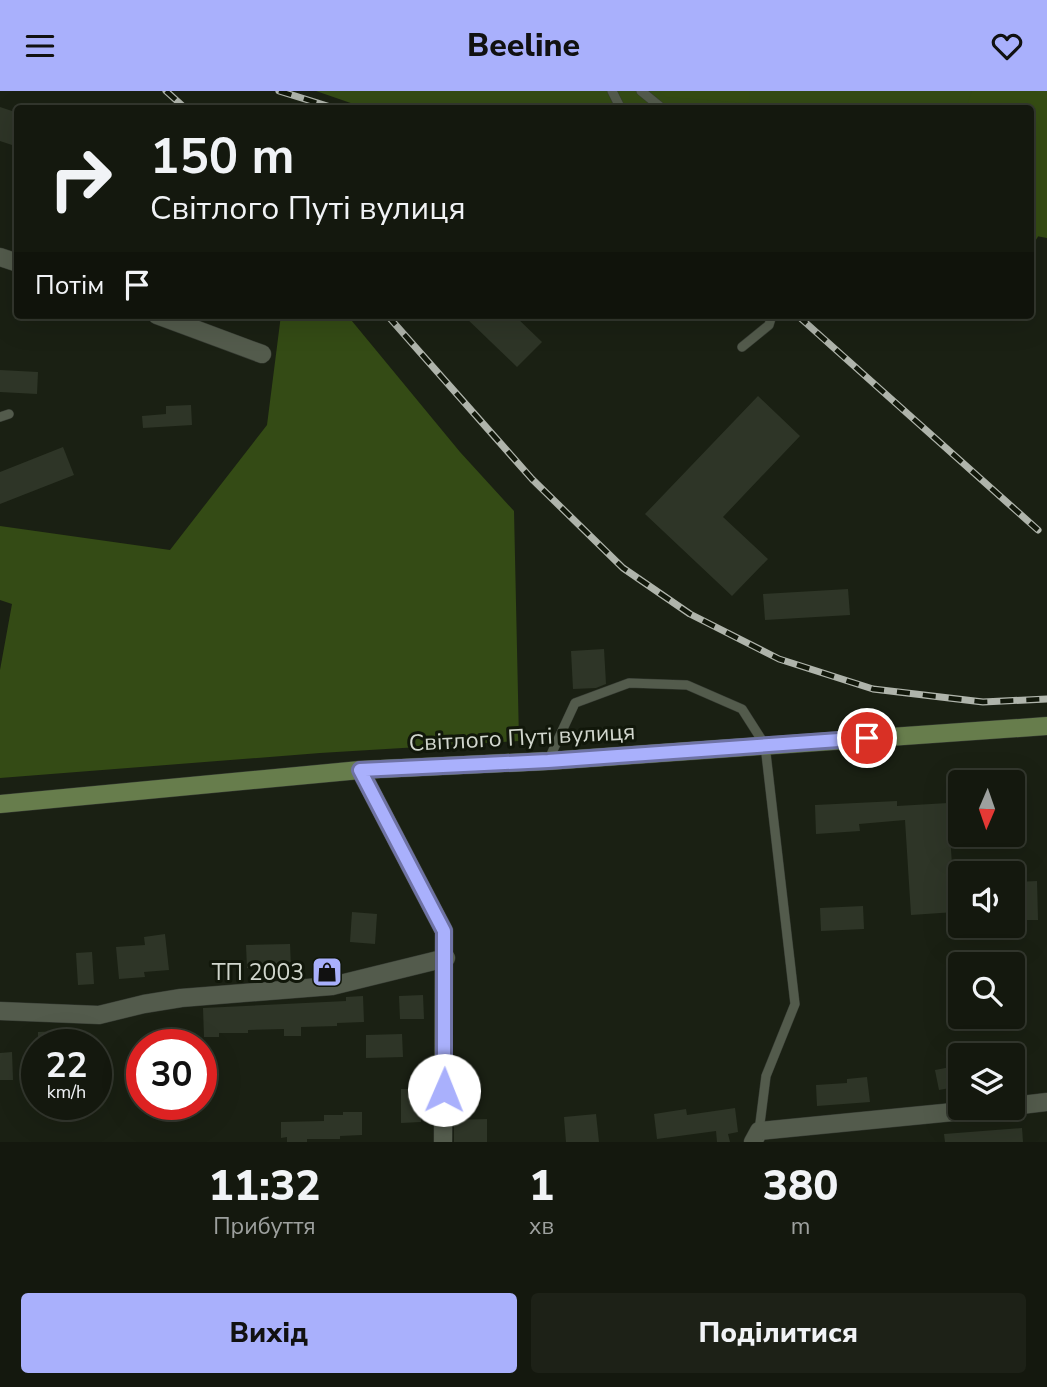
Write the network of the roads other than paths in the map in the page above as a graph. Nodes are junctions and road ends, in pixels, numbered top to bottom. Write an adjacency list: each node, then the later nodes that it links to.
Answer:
1 (641, 91): 2 (lane)
2 (658, 105)
3 (168, 319): 6 (street)
4 (771, 319): 5 (lane)
5 (742, 347)
6 (262, 354)
7 (1047, 726): 8 (main road, Світлого Путі вулиця)
8 (765, 745): 9 (main road, Світлого Путі вулиця); 9 (lane); 17 (lane)
9 (548, 761): 10 (main road, Світлого Путі вулиця)
10 (360, 770): 11 (main road, Світлого Путі вулиця); 12 (street)
11 (0, 804)
12 (446, 958): 13 (street); 18 (street)
13 (0, 1011)
14 (1047, 1102): 15 (street)
15 (1025, 1105)
16 (948, 1114): 17 (street)
17 (756, 1137)
18 (443, 1142)

